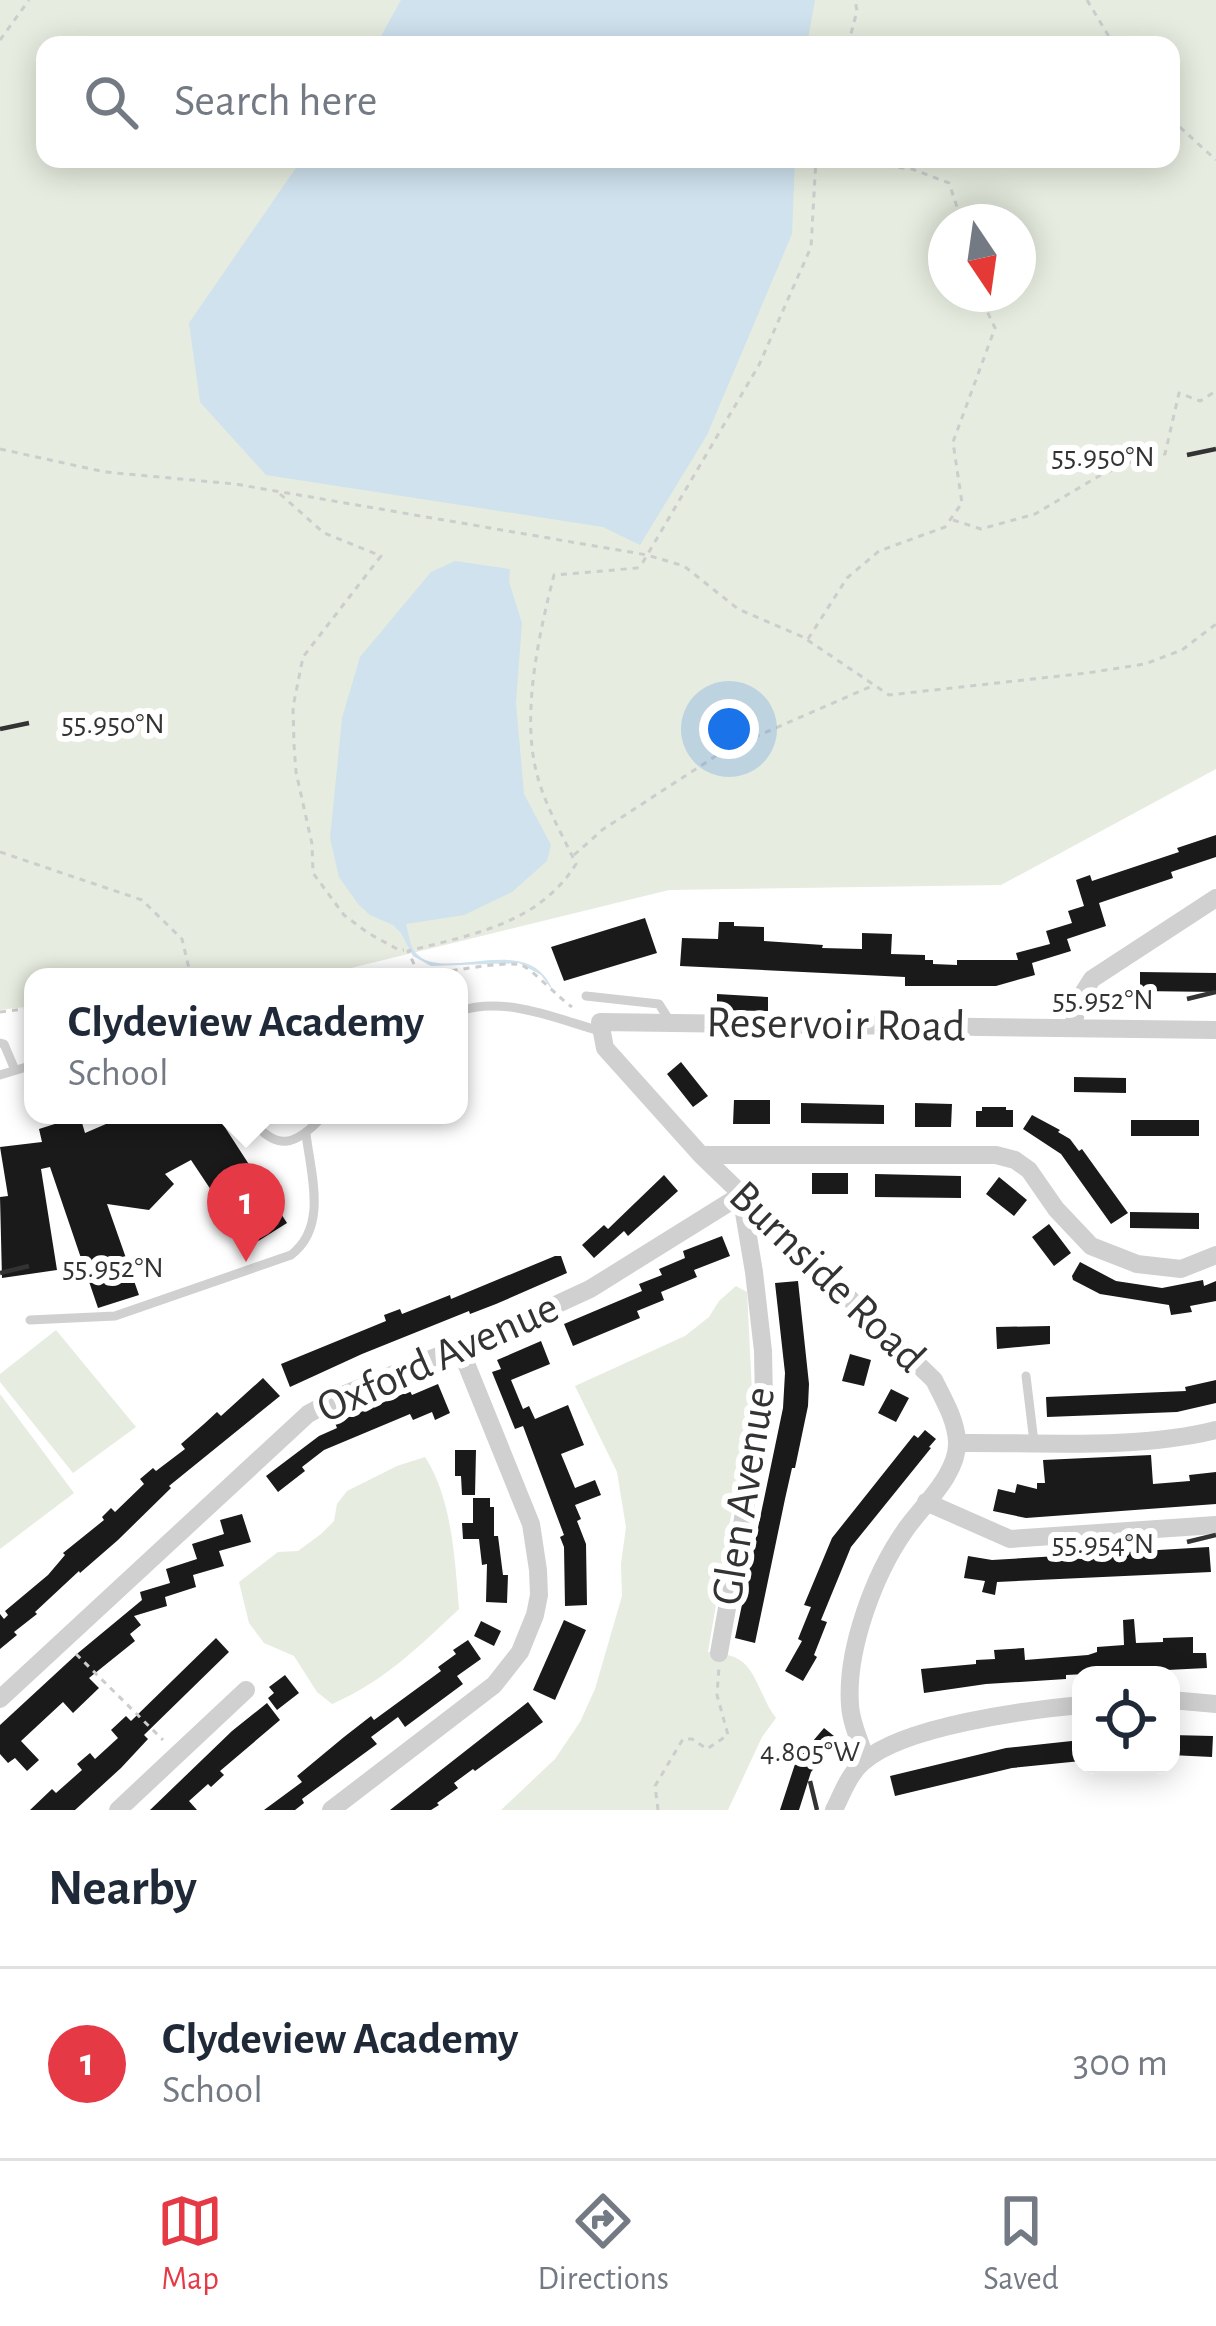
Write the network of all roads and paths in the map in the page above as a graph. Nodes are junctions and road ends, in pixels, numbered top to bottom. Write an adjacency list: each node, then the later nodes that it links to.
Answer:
1 (29, 0): 6 (path)
2 (855, 0): 4 (path)
3 (1087, 0): 5 (path)
4 (850, 36)
5 (1109, 36)
6 (0, 40)
7 (1180, 127): 8 (path)
8 (1216, 160)
9 (816, 168): 17 (path)
10 (903, 168): 11 (path)
11 (956, 204)
12 (987, 312): 16 (path)
13 (1216, 392): 16 (path)
14 (0, 449): 15 (path)
15 (276, 491): 17 (path); 24 (path)
16 (950, 519): 19 (path)
17 (647, 555): 19 (path); 22 (path)
18 (1216, 624): 20 (path)
19 (808, 640): 20 (path)
20 (874, 685): 22 (path)
21 (0, 852): 25 (path)
22 (572, 856): 24 (path)
23 (1216, 898): 32 (street)
24 (412, 950): 26 (path)
25 (189, 968)
26 (417, 968)
27 (468, 970): 31 (path)
28 (586, 996): 30 (lane)
29 (468, 1009): 31 (lane)
30 (671, 1023): 31 (street, Reservoir Road); 32 (street, Reservoir Road)
31 (600, 1027): 41 (street, Burnside Road)
32 (1073, 1028): 33 (street, Reservoir Road)
33 (1216, 1030)
34 (0, 1042): 36 (lane)
35 (24, 1068): 36 (lane)
36 (15, 1070): 37 (lane)
37 (0, 1075)
38 (255, 1124): 40 (lane)
39 (315, 1124): 40 (lane)
40 (306, 1134): 44 (lane)
41 (701, 1155): 42 (street, Burnside Road); 43 (street)
42 (741, 1195): 45 (street, Oxford Avenue); 49 (street, Burnside Road); 53 (street, Glen Avenue)
43 (1216, 1255)
44 (30, 1320)
45 (459, 1346): 52 (street, Oxford Avenue); 62 (street)
46 (1026, 1376): 48 (lane)
47 (1216, 1430): 48 (street)
48 (1034, 1442): 49 (street)
49 (958, 1443): 50 (street)
50 (926, 1502): 51 (street); 60 (street)
51 (1216, 1525)
52 (63, 1641): 56 (street, Oxford Avenue); 59 (path)
53 (719, 1653): 63 (path)
54 (246, 1690): 59 (street)
55 (1212, 1697): 57 (street)
56 (0, 1699)
57 (1180, 1699)
58 (1072, 1706): 60 (street)
59 (177, 1754): 61 (street)
60 (866, 1759): 64 (street)
61 (118, 1810)
62 (331, 1810)
63 (658, 1810)
64 (834, 1810)

